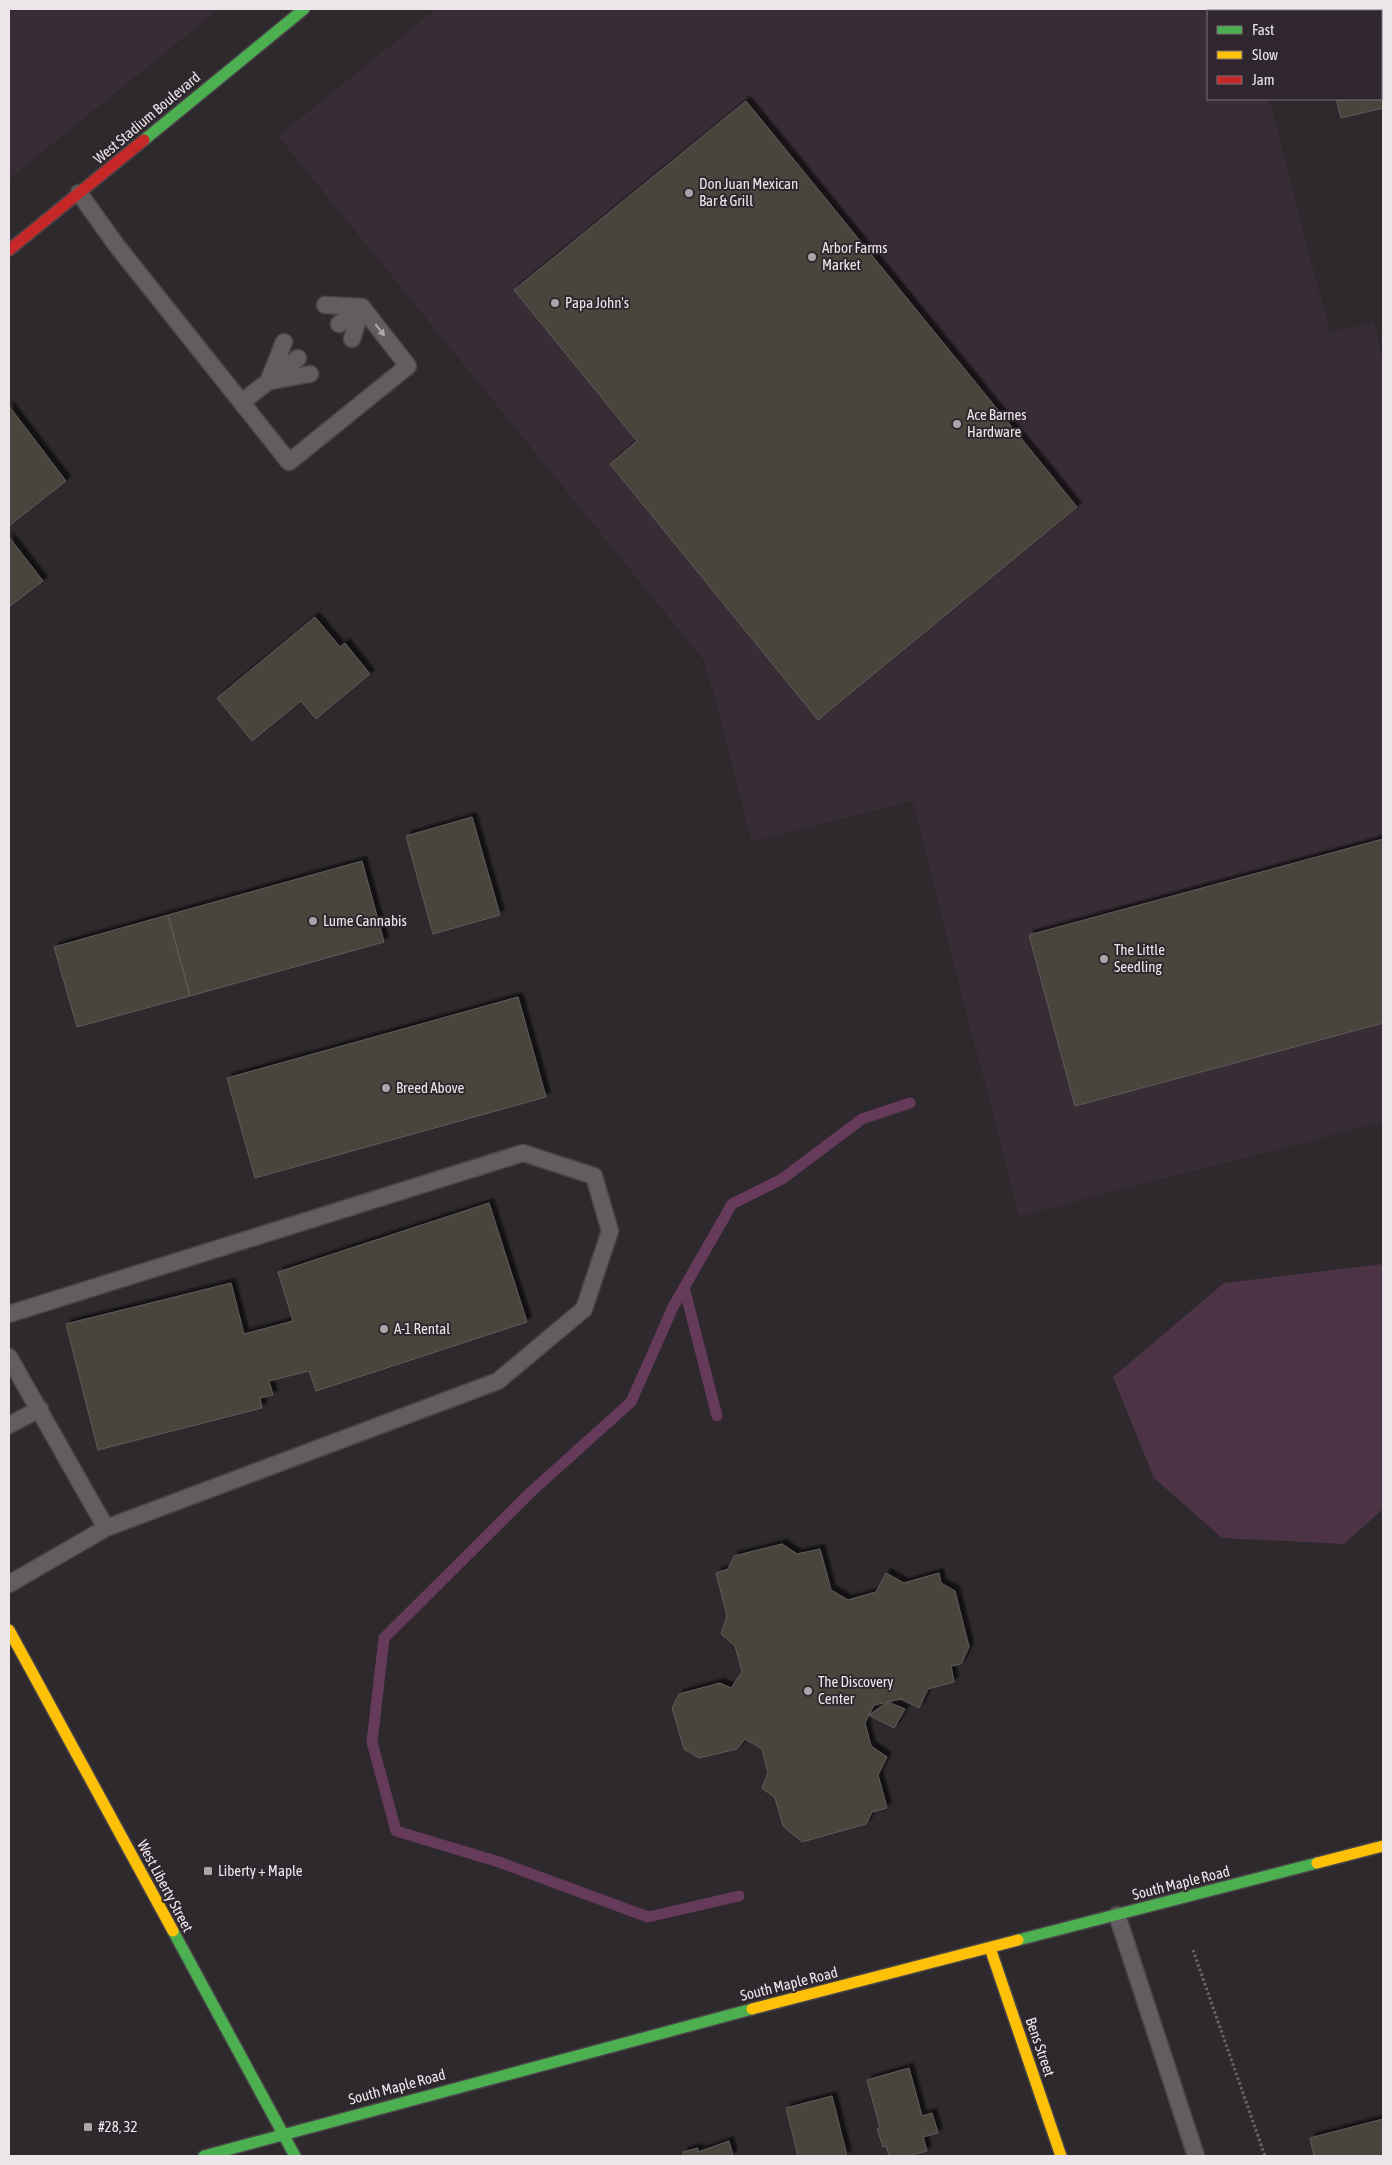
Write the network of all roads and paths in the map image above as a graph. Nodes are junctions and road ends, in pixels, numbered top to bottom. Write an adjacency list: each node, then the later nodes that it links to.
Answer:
1 (304, 9): 2 (street, West Stadium Boulevard)
2 (78, 193): 3 (street, West Stadium Boulevard); 12 (lane)
3 (9, 250)
4 (325, 305): 5 (lane)
5 (362, 307): 6 (lane); 7 (lane); 12 (lane, one-way to 12)
6 (339, 324)
7 (352, 339)
8 (284, 342): 11 (lane)
9 (298, 358): 11 (lane)
10 (310, 374): 11 (lane)
11 (268, 382): 12 (lane)
12 (242, 402)
13 (9, 1314): 17 (lane)
14 (9, 1358): 15 (lane)
15 (40, 1408): 16 (lane); 17 (lane)
16 (9, 1425)
17 (106, 1528): 18 (lane)
18 (9, 1584)
19 (9, 1630): 24 (street, West Liberty Street)
20 (1383, 1846): 21 (street, South Maple Road)
21 (1117, 1914): 22 (street, South Maple Road); 28 (lane)
22 (990, 1948): 24 (street, South Maple Road); 27 (street, Bens Street)
23 (1193, 1950): 29 (path)
24 (282, 2133): 25 (street, South Maple Road); 26 (street, West Liberty Street)
25 (204, 2156)
26 (295, 2156)
27 (1061, 2156)
28 (1196, 2156)
29 (1265, 2156)

